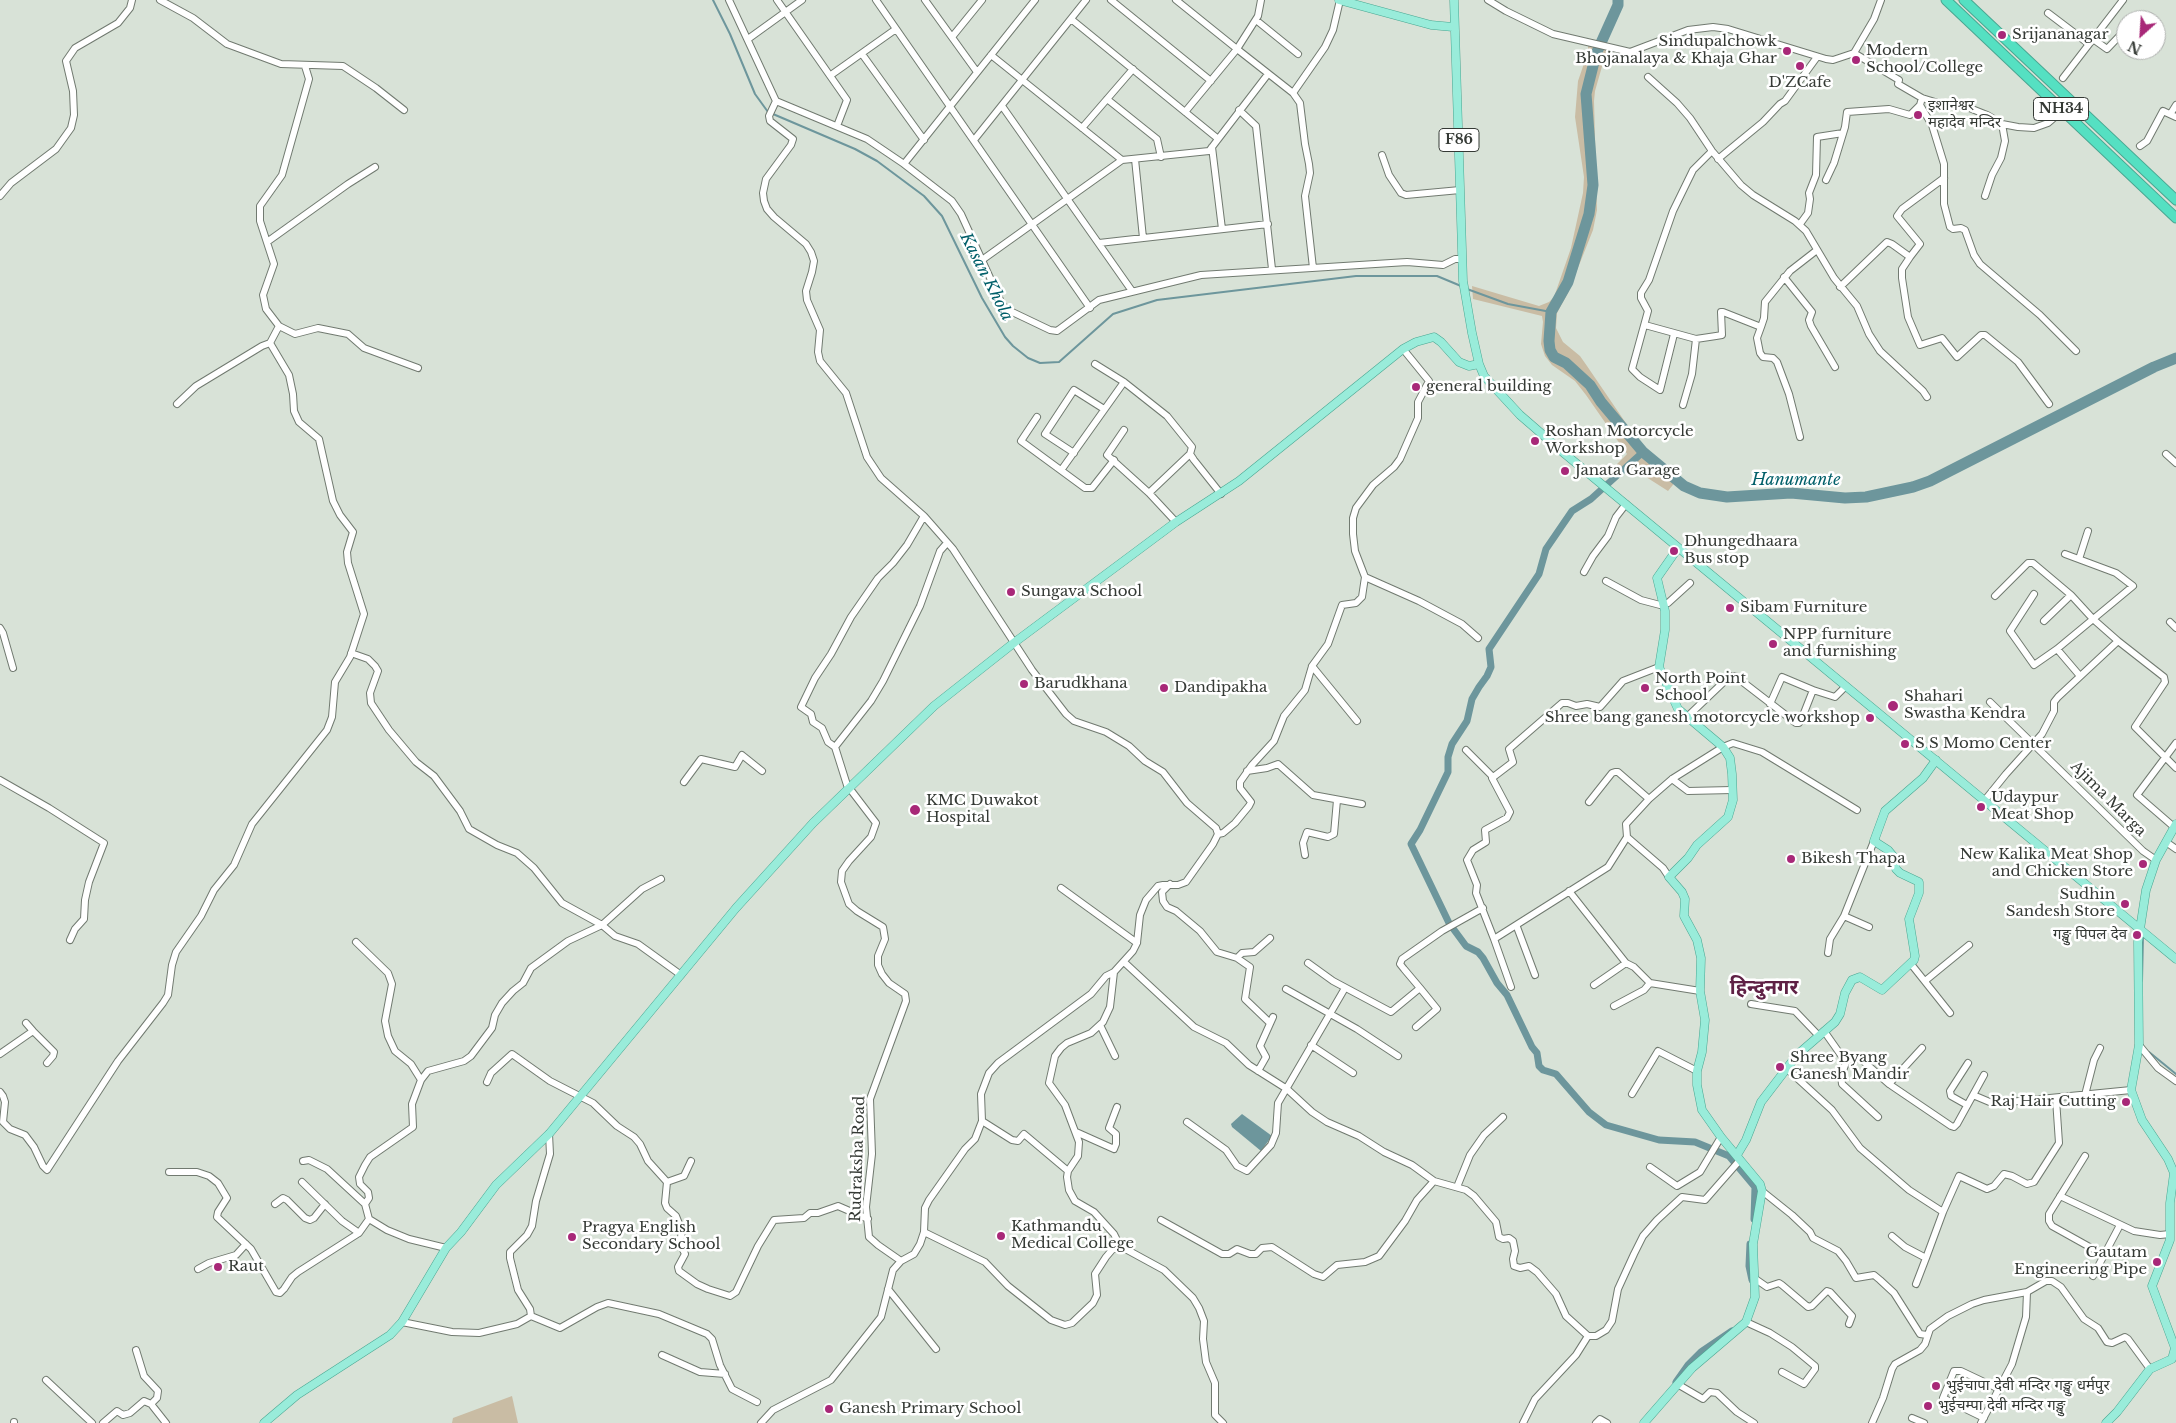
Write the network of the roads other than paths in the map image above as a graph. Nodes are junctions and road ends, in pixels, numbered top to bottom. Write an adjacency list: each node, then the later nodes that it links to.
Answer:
1 (132, 0): 78 (street)
2 (160, 0): 37 (street)
3 (729, 0): 28 (street)
4 (777, 0): 21 (street)
5 (802, 0): 21 (street)
6 (876, 0): 26 (street)
7 (982, 0): 27 (street)
8 (1035, 0): 35 (street)
9 (1086, 0): 23 (street)
10 (1111, 0): 45 (street)
11 (1176, 0): 31 (street)
12 (1261, 0): 24 (street)
13 (1340, 0): 25 (main road); 46 (street)
14 (1454, 0): 25 (main road, F86)
15 (1488, 0): 36 (street)
16 (1881, 0): 32 (street)
17 (1946, 0): 82 (highway, NH34)
18 (1964, 0): 81 (highway, NH34)
19 (2123, 0): 30 (street)
20 (928, 1): 27 (street)
21 (786, 12): 28 (street); 41 (street)
22 (2048, 13): 30 (street)
23 (1072, 19): 38 (street); 44 (street)
24 (1256, 20): 31 (street); 34 (street)
25 (1453, 27): 77 (main road, F86)
26 (896, 29): 33 (street); 50 (street)
27 (952, 36): 39 (street)
28 (748, 39): 48 (street)
29 (2116, 39): 30 (street)
30 (2091, 42): 43 (street)
31 (1237, 50): 40 (street); 45 (street)
32 (1854, 52): 36 (street); 49 (street)
33 (862, 54): 41 (street); 63 (street)
34 (1298, 54)
35 (991, 55): 39 (street); 44 (street)
36 (1817, 57): 71 (street)
37 (305, 66): 53 (street); 88 (street)
38 (1133, 69): 47 (street); 55 (street)
39 (977, 72): 50 (street)
40 (1268, 74): 46 (street); 54 (street)
41 (831, 75): 59 (street)
42 (1648, 77): 67 (street)
43 (2062, 78)
44 (1023, 80): 52 (street); 60 (street)
45 (1211, 81): 55 (street)
46 (1293, 93): 94 (street)
47 (1107, 99): 60 (street); 69 (street)
48 (776, 100): 59 (street); 130 (street)
49 (1921, 101): 58 (street); 61 (street); 75 (street)
50 (950, 105): 63 (street); 64 (street)
51 (2176, 105): 56 (street)
52 (1002, 106): 64 (street); 80 (street)
53 (404, 110)
54 (1239, 110): 62 (street); 84 (street)
55 (1185, 112): 62 (street)
56 (2173, 115): 65 (street)
57 (2055, 117): 58 (street)
58 (2002, 124): 79 (street)
59 (837, 126): 73 (street)
60 (1082, 128): 72 (street)
61 (1843, 133): 76 (street); 85 (street)
62 (1217, 138): 66 (street)
63 (924, 140): 73 (street)
64 (974, 140): 83 (street)
65 (2140, 146)
66 (1212, 147): 69 (street); 86 (street)
67 (1712, 151): 71 (street); 100 (street)
68 (1382, 155): 77 (street)
69 (1160, 157): 70 (street)
70 (1135, 159): 72 (street); 87 (street)
71 (1718, 159): 85 (street)
72 (1122, 160): 80 (street)
73 (904, 164): 92 (street)
74 (375, 167): 88 (street)
75 (1944, 178): 91 (street); 107 (street)
76 (1826, 180)
77 (1460, 190): 93 (main road, F86)
78 (0, 196)
79 (1985, 196)
80 (1068, 200): 83 (street); 89 (street)
81 (2176, 200)
82 (2176, 218)
83 (1033, 224): 92 (street); 99 (street)
84 (1268, 224): 86 (street); 95 (street)
85 (1800, 224): 90 (street)
86 (1222, 230): 87 (street)
87 (1143, 238): 89 (street)
88 (267, 242): 101 (street)
89 (1099, 243): 98 (street)
90 (1817, 250): 96 (street); 97 (street)
91 (1910, 257): 97 (street); 115 (street)
92 (982, 260): 99 (street)
93 (1462, 260): 94 (street); 109 (main road, F86)
94 (1313, 268): 95 (street)
95 (1272, 269): 98 (street)
96 (1784, 277): 102 (street); 110 (street)
97 (1840, 287): 113 (street)
98 (1132, 291): 99 (street)
99 (1090, 308)
100 (1645, 325): 103 (street); 103 (street)
101 (279, 326): 105 (street); 111 (street)
102 (1762, 327): 104 (street); 120 (street)
103 (1674, 334): 104 (street)
104 (1696, 339): 116 (street)
105 (270, 343): 114 (street); 154 (street)
106 (1403, 348): 109 (main road); 128 (main road); 138 (street)
107 (2076, 351)
108 (1095, 364): 112 (street)
109 (1479, 364): 129 (main road, F86)
110 (1836, 366)
111 (418, 368)
112 (1124, 382): 117 (street); 122 (street)
113 (1927, 398)
114 (177, 404)
115 (2049, 404)
116 (1683, 405)
117 (1104, 410): 121 (street); 121 (street)
118 (1037, 417): 126 (street)
119 (1124, 430): 124 (street)
120 (1800, 436)
121 (1074, 453): 126 (street)
122 (1190, 454): 127 (street); 128 (street)
123 (2166, 454): 125 (street)
124 (1114, 460): 126 (street); 127 (street)
125 (2176, 463)
126 (1062, 469)
127 (1149, 493): 131 (street)
128 (1222, 494): 131 (main road)
129 (1626, 504): 134 (main road, F86); 137 (street)
130 (924, 516): 133 (street); 167 (street)
131 (1176, 522): 152 (main road)
132 (2088, 531): 136 (street)
133 (947, 542): 152 (street); 167 (street)
134 (1678, 548): 144 (main road); 159 (main road, F86)
135 (2065, 554): 136 (street)
136 (2079, 559): 145 (street)
137 (1584, 572)
138 (1366, 577): 150 (street); 155 (street)
139 (1606, 580): 144 (street)
140 (1690, 583): 144 (street)
141 (2034, 594): 153 (street)
142 (2071, 595): 143 (street); 145 (street); 146 (street)
143 (1995, 596)
144 (1664, 605): 156 (main road)
145 (2093, 619): 151 (street); 153 (street)
146 (2044, 621)
147 (2170, 622): 149 (street)
148 (0, 628): 157 (street)
149 (2176, 628)
150 (1478, 638)
151 (2118, 641): 158 (street); 170 (street)
152 (1015, 642): 179 (main road); 188 (street)
153 (2057, 649): 158 (street)
154 (351, 653): 202 (street); 260 (street)
155 (1312, 666): 164 (street); 174 (street)
156 (1659, 666): 163 (main road); 175 (street)
157 (14, 668)
158 (2080, 676): 165 (street)
159 (1846, 686): 160 (street); 171 (main road, F86)
160 (1813, 690): 162 (street); 162 (street)
161 (1990, 702): 165 (street, Ajima Marga)
162 (1770, 704): 163 (street)
163 (1687, 718): 168 (main road)
164 (1357, 721)
165 (2034, 743): 183 (street); 194 (street, Ajima Marga)
166 (2176, 743): 170 (street)
167 (835, 747): 179 (street)
168 (1723, 747): 176 (street); 180 (main road); 186 (street)
169 (1466, 750): 175 (street)
170 (2166, 758): 172 (street); 187 (street)
171 (1936, 760): 183 (main road, F86); 190 (main road)
172 (2176, 768)
173 (762, 771): 178 (street)
174 (1247, 772): 182 (street); 188 (street)
175 (1493, 776): 200 (street)
176 (1672, 779): 180 (street); 181 (street)
177 (0, 780): 208 (street)
178 (684, 782)
179 (851, 788): 220 (main road); 293 (street, Rudraksha Road)
180 (1732, 790): 195 (main road)
181 (1649, 799): 184 (street); 189 (street)
182 (1337, 800): 185 (street); 193 (street)
183 (1985, 800): 205 (main road, F86)
184 (1589, 802)
185 (1362, 804)
186 (1857, 810)
187 (2175, 826): 191 (main road)
188 (1218, 834): 197 (street)
189 (1627, 837): 195 (street); 199 (street)
190 (1874, 841): 201 (street); 218 (main road)
191 (2166, 842): 192 (street); 194 (main road)
192 (2176, 849)
193 (1305, 855)
194 (2156, 860): 205 (main road)
195 (1669, 876): 229 (main road)
196 (661, 879): 202 (street)
197 (1170, 884): 210 (street); 213 (street)
198 (1061, 888): 210 (street)
199 (1569, 891): 203 (street); 217 (street)
200 (1483, 908): 207 (street); 226 (street)
201 (1844, 916): 204 (street); 212 (street)
202 (602, 925): 220 (street); 254 (street)
203 (1517, 927): 207 (street); 221 (street)
204 (1869, 927)
205 (2140, 929): 214 (main road, F86); 240 (main road)
206 (1270, 938): 213 (street)
207 (1494, 939): 227 (street)
208 (70, 940)
209 (356, 942): 254 (street)
210 (1137, 943): 215 (street)
211 (1969, 945): 222 (street)
212 (1828, 953)
213 (1237, 958): 250 (street)
214 (2176, 959)
215 (1124, 962): 219 (street); 250 (street)
216 (1308, 963): 225 (street)
217 (1626, 963): 223 (street); 224 (street)
218 (1911, 964): 222 (street); 238 (main road)
219 (1114, 972): 235 (street); 270 (street)
220 (681, 975): 264 (main road)
221 (1535, 976)
222 (1924, 982): 232 (street)
223 (1650, 983): 229 (street); 231 (street)
224 (1594, 985)
225 (1345, 988): 226 (street); 233 (street)
226 (1420, 988): 236 (street)
227 (1511, 988)
228 (1286, 989): 233 (street)
229 (1700, 991): 251 (main road)
230 (1751, 1004): 238 (street)
231 (1614, 1006)
232 (1950, 1013)
233 (1330, 1014): 239 (street); 245 (street)
234 (26, 1023): 237 (street)
235 (1100, 1025): 244 (street); 272 (street)
236 (1416, 1027)
237 (32, 1031): 243 (street); 247 (street)
238 (1821, 1033): 246 (street); 249 (main road)
239 (1311, 1045): 252 (street); 258 (street)
240 (2139, 1045): 255 (street); 259 (main road)
241 (1922, 1048): 257 (street)
242 (2100, 1048): 263 (street)
243 (0, 1054)
244 (1115, 1056)
245 (1398, 1056)
246 (1847, 1060): 257 (street); 269 (street)
247 (46, 1063)
248 (1968, 1064): 266 (street)
249 (1786, 1068): 278 (main road); 291 (street)
250 (1258, 1071): 258 (street)
251 (1696, 1071): 261 (street); 274 (main road)
252 (1353, 1073)
253 (1984, 1075): 262 (street)
254 (421, 1080): 290 (street)
255 (2176, 1080)
256 (487, 1082): 264 (street)
257 (1889, 1084): 266 (street)
258 (1287, 1090): 271 (street); 282 (street)
259 (2131, 1090): 263 (street); 298 (main road)
260 (0, 1092)
261 (1632, 1094)
262 (1973, 1095): 265 (street); 266 (street)
263 (2085, 1095): 265 (street)
264 (578, 1097): 273 (main road); 284 (street)
265 (2056, 1099): 291 (street)
266 (1967, 1105)
267 (1117, 1107): 272 (street)
268 (1503, 1117): 285 (street)
269 (1878, 1118)
270 (982, 1121): 280 (street); 296 (street)
271 (1187, 1122)
272 (1076, 1132): 280 (street)
273 (549, 1134): 302 (main road); 312 (street)
274 (1721, 1137): 278 (main road); 279 (street)
275 (2084, 1156): 287 (street)
276 (691, 1160): 284 (street)
277 (303, 1161): 290 (street)
278 (1737, 1161): 286 (main road); 317 (street)
279 (1650, 1167)
280 (1068, 1171): 301 (street)
281 (169, 1172): 300 (street)
282 (1434, 1181): 285 (street); 294 (street)
283 (302, 1182): 289 (street)
284 (667, 1182): 293 (street)
285 (1458, 1187): 317 (street)
286 (1762, 1191): 308 (main road); 316 (street)
287 (2060, 1196): 295 (street); 303 (street)
288 (275, 1204): 289 (street)
289 (325, 1204): 297 (street)
290 (365, 1204): 292 (street)
291 (1943, 1212): 304 (street)
292 (368, 1219): 297 (street); 302 (street)
293 (868, 1219): 305 (street, Rudraksha Road)
294 (1161, 1220)
295 (2120, 1225): 298 (street); 303 (street)
296 (924, 1232): 301 (street); 305 (street)
297 (359, 1233): 300 (street)
298 (2170, 1234): 321 (main road)
299 (1892, 1236): 304 (street)
300 (246, 1244): 306 (street)
301 (1120, 1246): 337 (street)
302 (446, 1248): 313 (main road)
303 (2104, 1255): 307 (street)
304 (1926, 1258): 309 (street)
305 (901, 1261): 310 (street)
306 (198, 1269)
307 (2093, 1276)
308 (1754, 1278): 314 (main road); 315 (street)
309 (1916, 1284)
310 (888, 1289): 318 (street); 336 (street)
311 (2027, 1292): 316 (street); 322 (street); 327 (street)
312 (531, 1316): 313 (street); 324 (street)
313 (402, 1322): 335 (main road)
314 (1746, 1322): 323 (street); 326 (main road)
315 (1849, 1324)
316 (1927, 1335): 343 (street)
317 (1588, 1336): 338 (street)
318 (936, 1349)
319 (136, 1350): 329 (street)
320 (662, 1355): 324 (street)
321 (2174, 1359): 322 (main road)
322 (2150, 1369): 345 (main road)
323 (1782, 1372)
324 (725, 1374): 328 (street)
325 (46, 1380): 332 (street)
326 (1679, 1385): 341 (main road); 342 (street)
327 (1999, 1389): 331 (street); 331 (street)
328 (757, 1402)
329 (151, 1404): 333 (street); 334 (street)
330 (1912, 1418): 344 (street)
331 (1982, 1421)
332 (92, 1423)
333 (103, 1423)
334 (166, 1423)
335 (264, 1423)
336 (761, 1423)
337 (1223, 1423)
338 (1523, 1423)
339 (1596, 1423): 340 (street)
340 (1607, 1423)
341 (1644, 1423)
342 (1754, 1423)
343 (1872, 1423)
344 (1924, 1423)
345 (2106, 1423)

